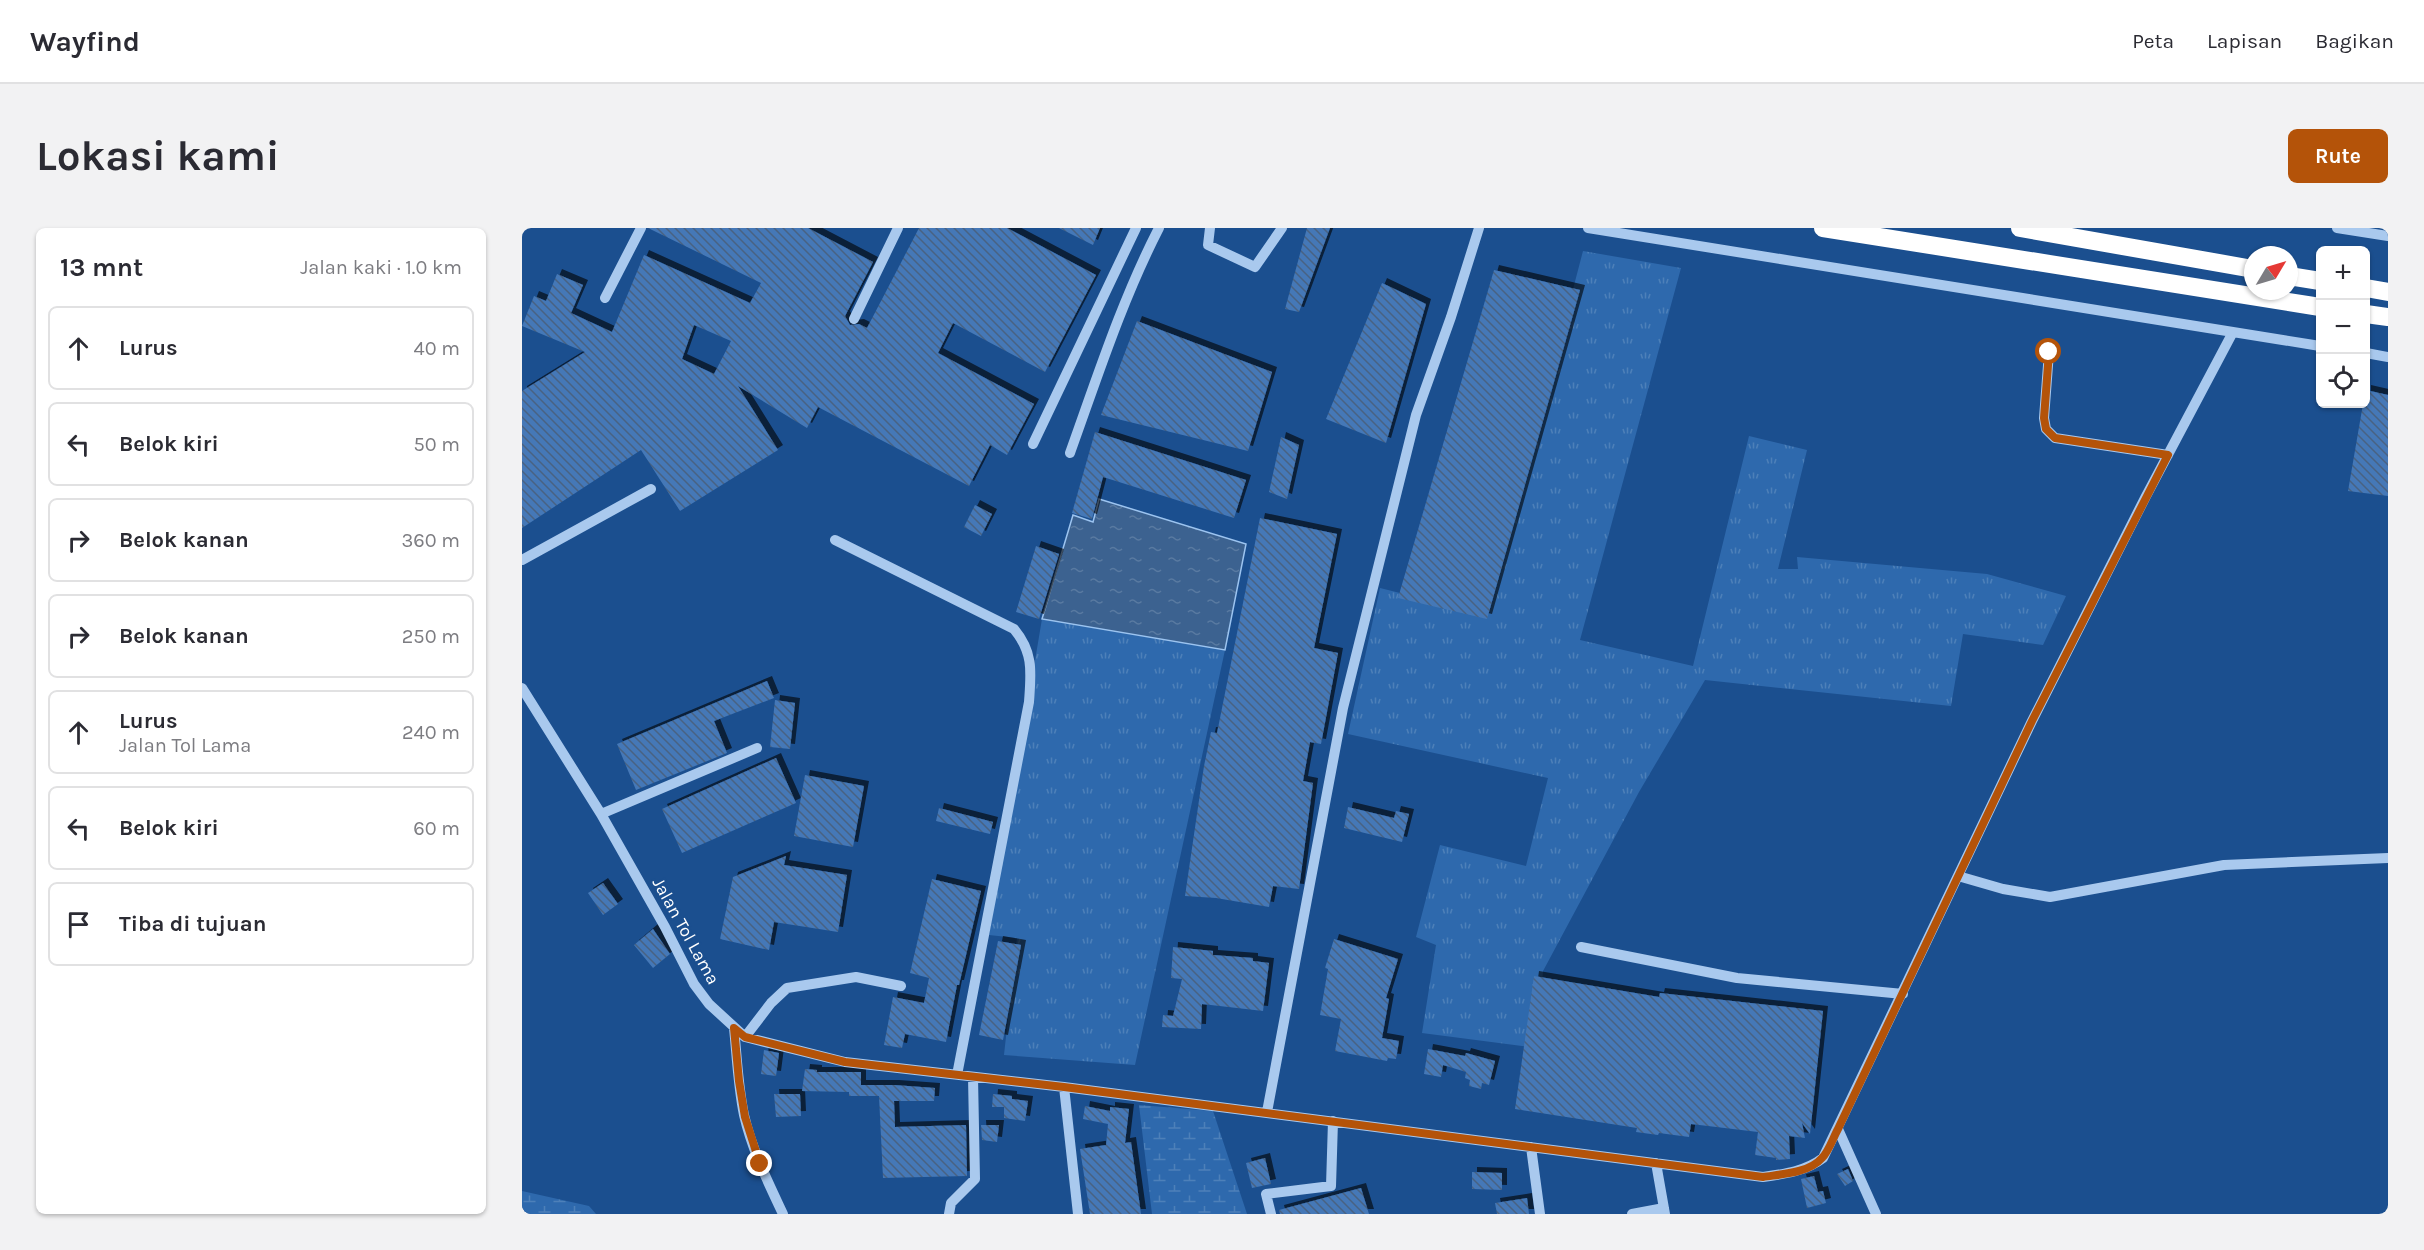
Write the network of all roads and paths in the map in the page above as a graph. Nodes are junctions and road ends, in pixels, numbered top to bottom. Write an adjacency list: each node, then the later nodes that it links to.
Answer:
1 (641, 228): 18 (street)
2 (898, 228): 22 (street)
3 (1136, 228): 28 (street)
4 (1159, 228): 29 (street)
5 (1210, 228): 6 (street)
6 (1282, 228)
7 (1479, 228): 47 (street)
8 (1588, 228): 23 (street)
9 (1823, 228): 19 (highway)
10 (2020, 228): 13 (highway)
11 (2337, 228): 12 (street)
12 (2381, 233)
13 (2244, 267)
14 (2298, 277): 15 (highway)
15 (2316, 280)
16 (2370, 289): 17 (highway)
17 (2388, 292)
18 (605, 297)
19 (2316, 305)
20 (2370, 315): 21 (highway)
21 (2388, 317)
22 (854, 319)
23 (2233, 332): 24 (street); 30 (street, Jalan Tol Lama)
24 (2316, 345)
25 (2049, 352): 30 (street)
26 (2370, 354): 27 (street)
27 (2388, 357)
28 (1033, 444)
29 (1070, 453)
30 (2168, 455): 38 (street, Jalan Tol Lama)
31 (651, 489): 33 (street)
32 (835, 540): 44 (street)
33 (522, 560)
34 (522, 688): 36 (street, Jalan Tol Lama)
35 (757, 748): 36 (street)
36 (601, 814): 42 (street, Jalan Tol Lama)
37 (2388, 858): 38 (street)
38 (1958, 876): 41 (street, Jalan Tol Lama)
39 (1581, 947): 41 (street)
40 (901, 986): 43 (street)
41 (1903, 994): 49 (street, Jalan Tol Lama)
42 (734, 1028): 43 (street, Jalan Tol Lama); 53 (street)
43 (745, 1037): 44 (street, Jalan Tol Lama)
44 (957, 1076): 45 (street, Jalan Tol Lama)
45 (973, 1077): 46 (street, Jalan Tol Lama); 54 (street)
46 (1064, 1087): 47 (street, Jalan Tol Lama); 55 (street)
47 (1267, 1112): 48 (street, Jalan Tol Lama)
48 (1333, 1121): 50 (street, Jalan Tol Lama); 56 (street)
49 (1838, 1129): 51 (street, Jalan Tol Lama); 59 (street)
50 (1531, 1148): 51 (street, Jalan Tol Lama); 57 (street)
51 (1656, 1163): 52 (street)
52 (1665, 1211): 58 (street)
53 (783, 1214)
54 (949, 1214)
55 (1078, 1214)
56 (1271, 1214)
57 (1540, 1214)
58 (1632, 1214)
59 (1876, 1214)

